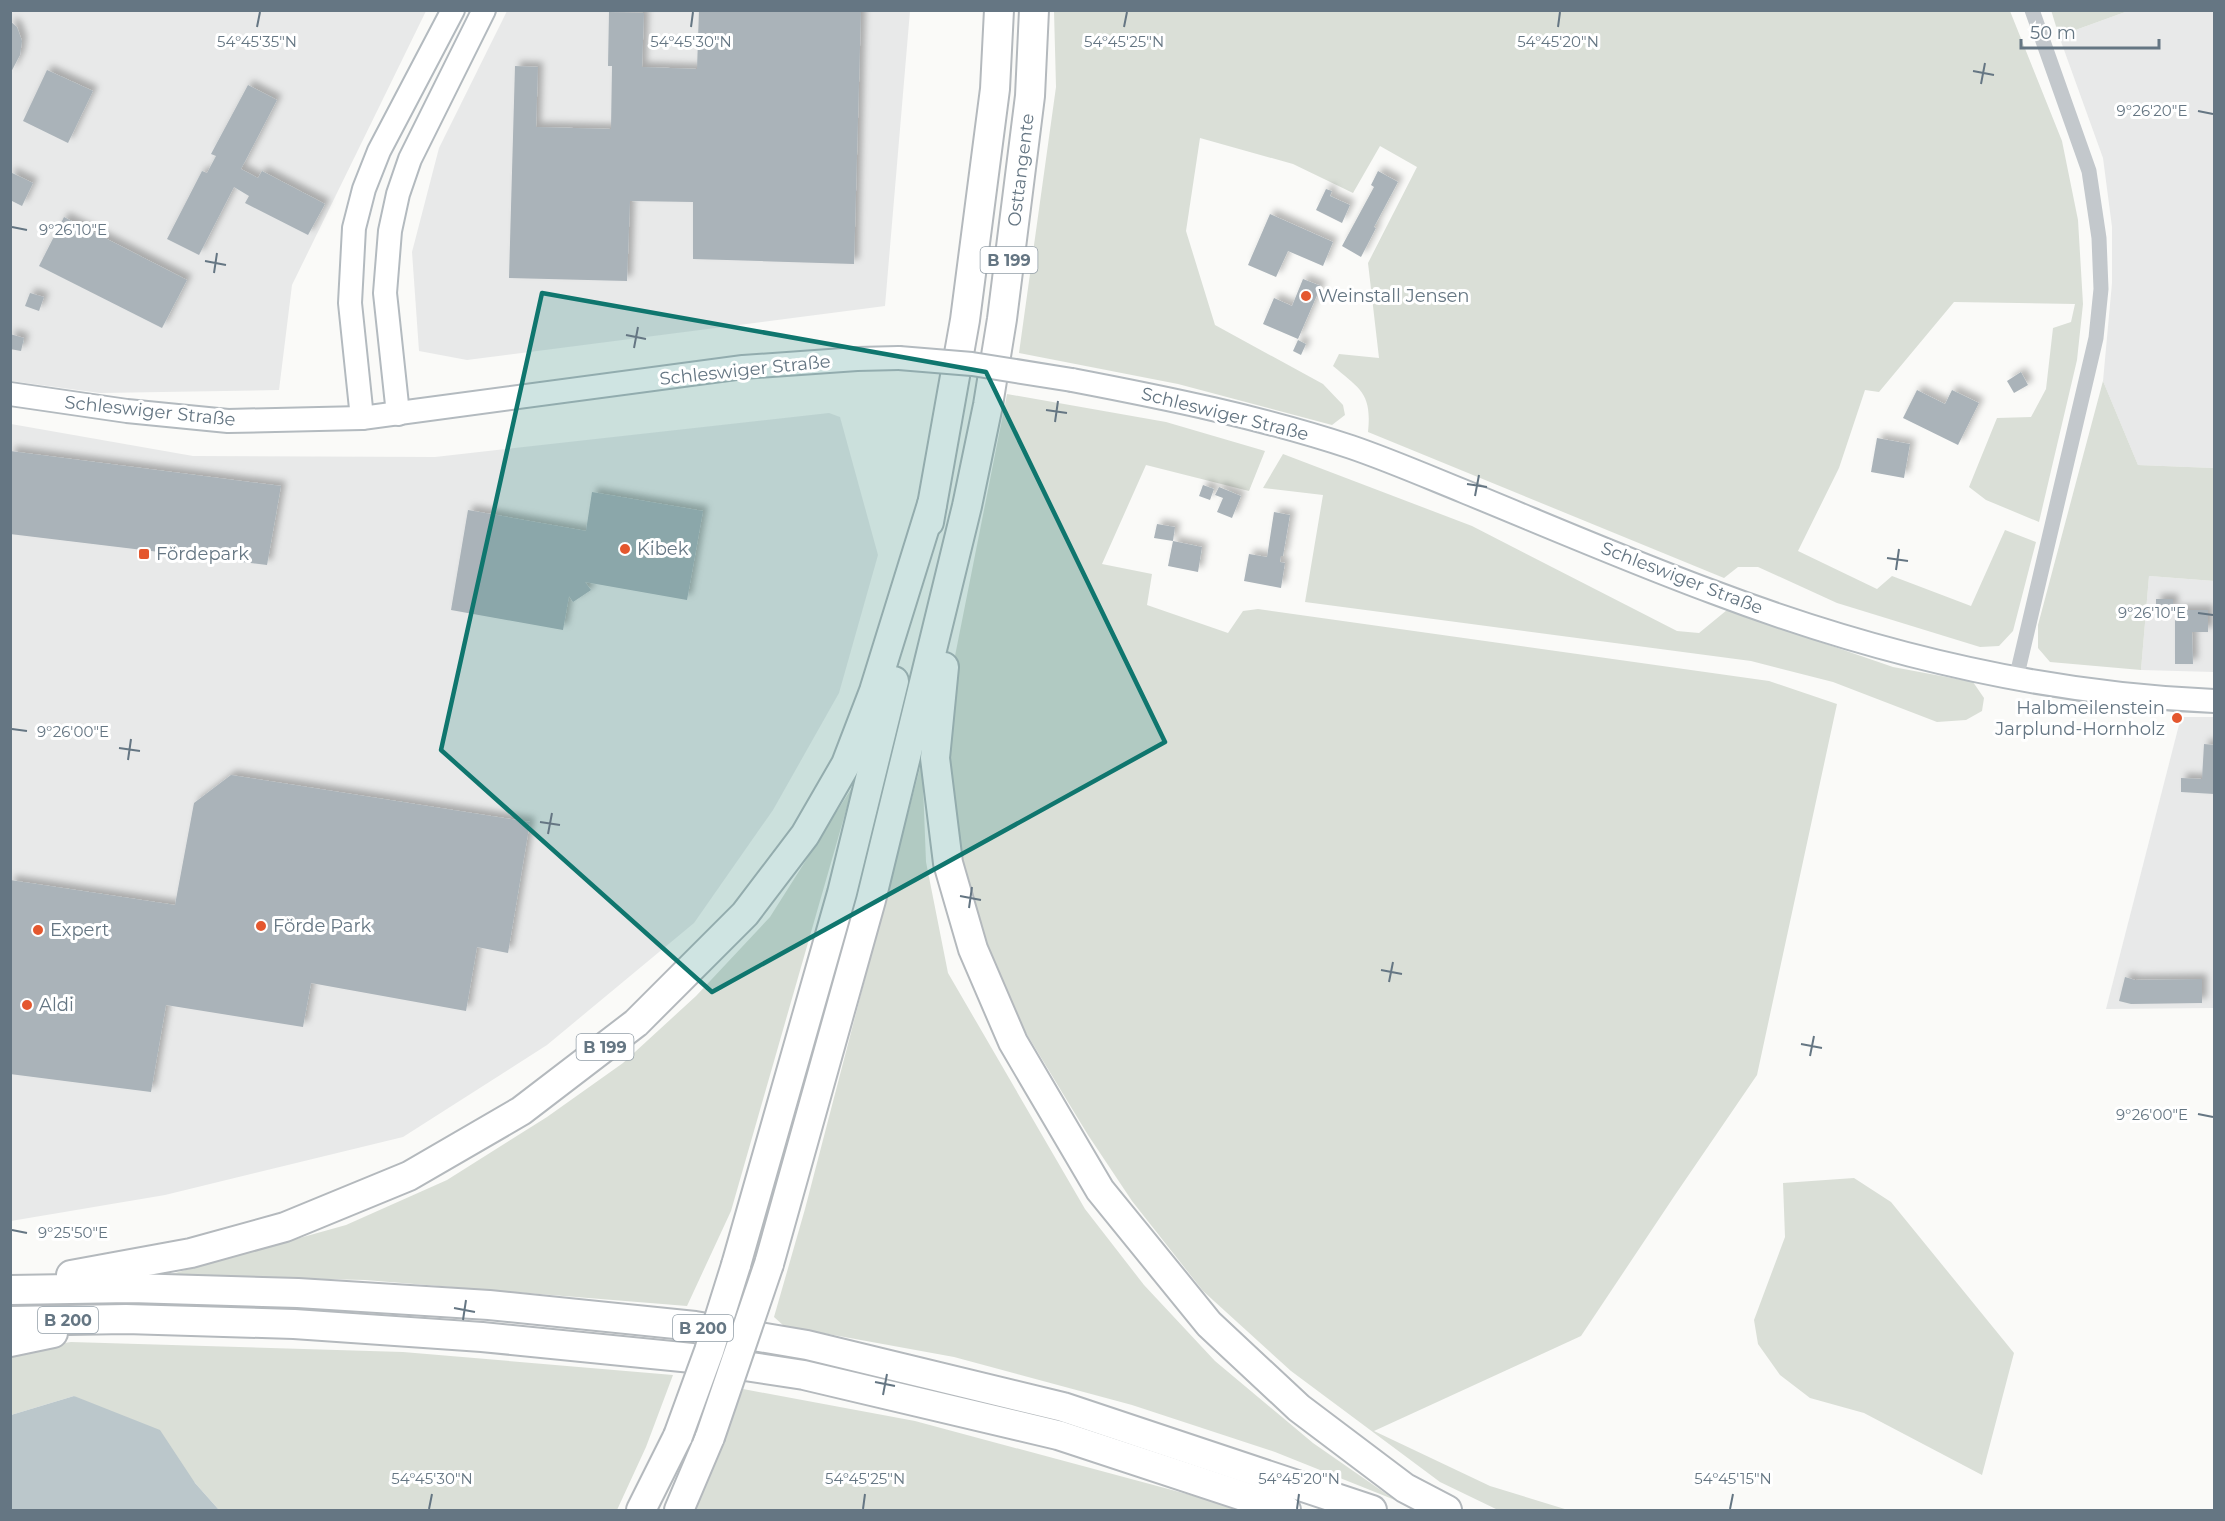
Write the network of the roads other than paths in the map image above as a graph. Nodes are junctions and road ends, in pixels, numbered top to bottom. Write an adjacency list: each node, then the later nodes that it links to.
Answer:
1 (453, 10): 8 (main road)
2 (484, 10): 7 (main road)
3 (999, 10): 9 (highway, Osttangente / B 199)
4 (1034, 10): 10 (highway, Osttangente / B 199)
5 (2032, 10): 11 (street)
6 (10, 394): 8 (main road, Schleswiger Straße)
7 (398, 414): 8 (main road, Schleswiger Straße); 11 (main road, Schleswiger Straße, bridge)
8 (362, 418)
9 (933, 504): 13 (highway, B 199); 18 (highway, bridge)
10 (967, 506): 19 (highway, B 199, bridge); 22 (highway)
11 (2016, 679): 12 (main road, Schleswiger Straße)
12 (2214, 701)
13 (10, 1286)
14 (10, 1290): 21 (highway, B 200)
15 (126, 1319): 16 (highway, B 200); 17 (highway); 20 (highway, B 200)
16 (10, 1321)
17 (10, 1342)
18 (641, 1510)
19 (679, 1510)
20 (1286, 1510)
21 (1372, 1510)
22 (1447, 1510)

